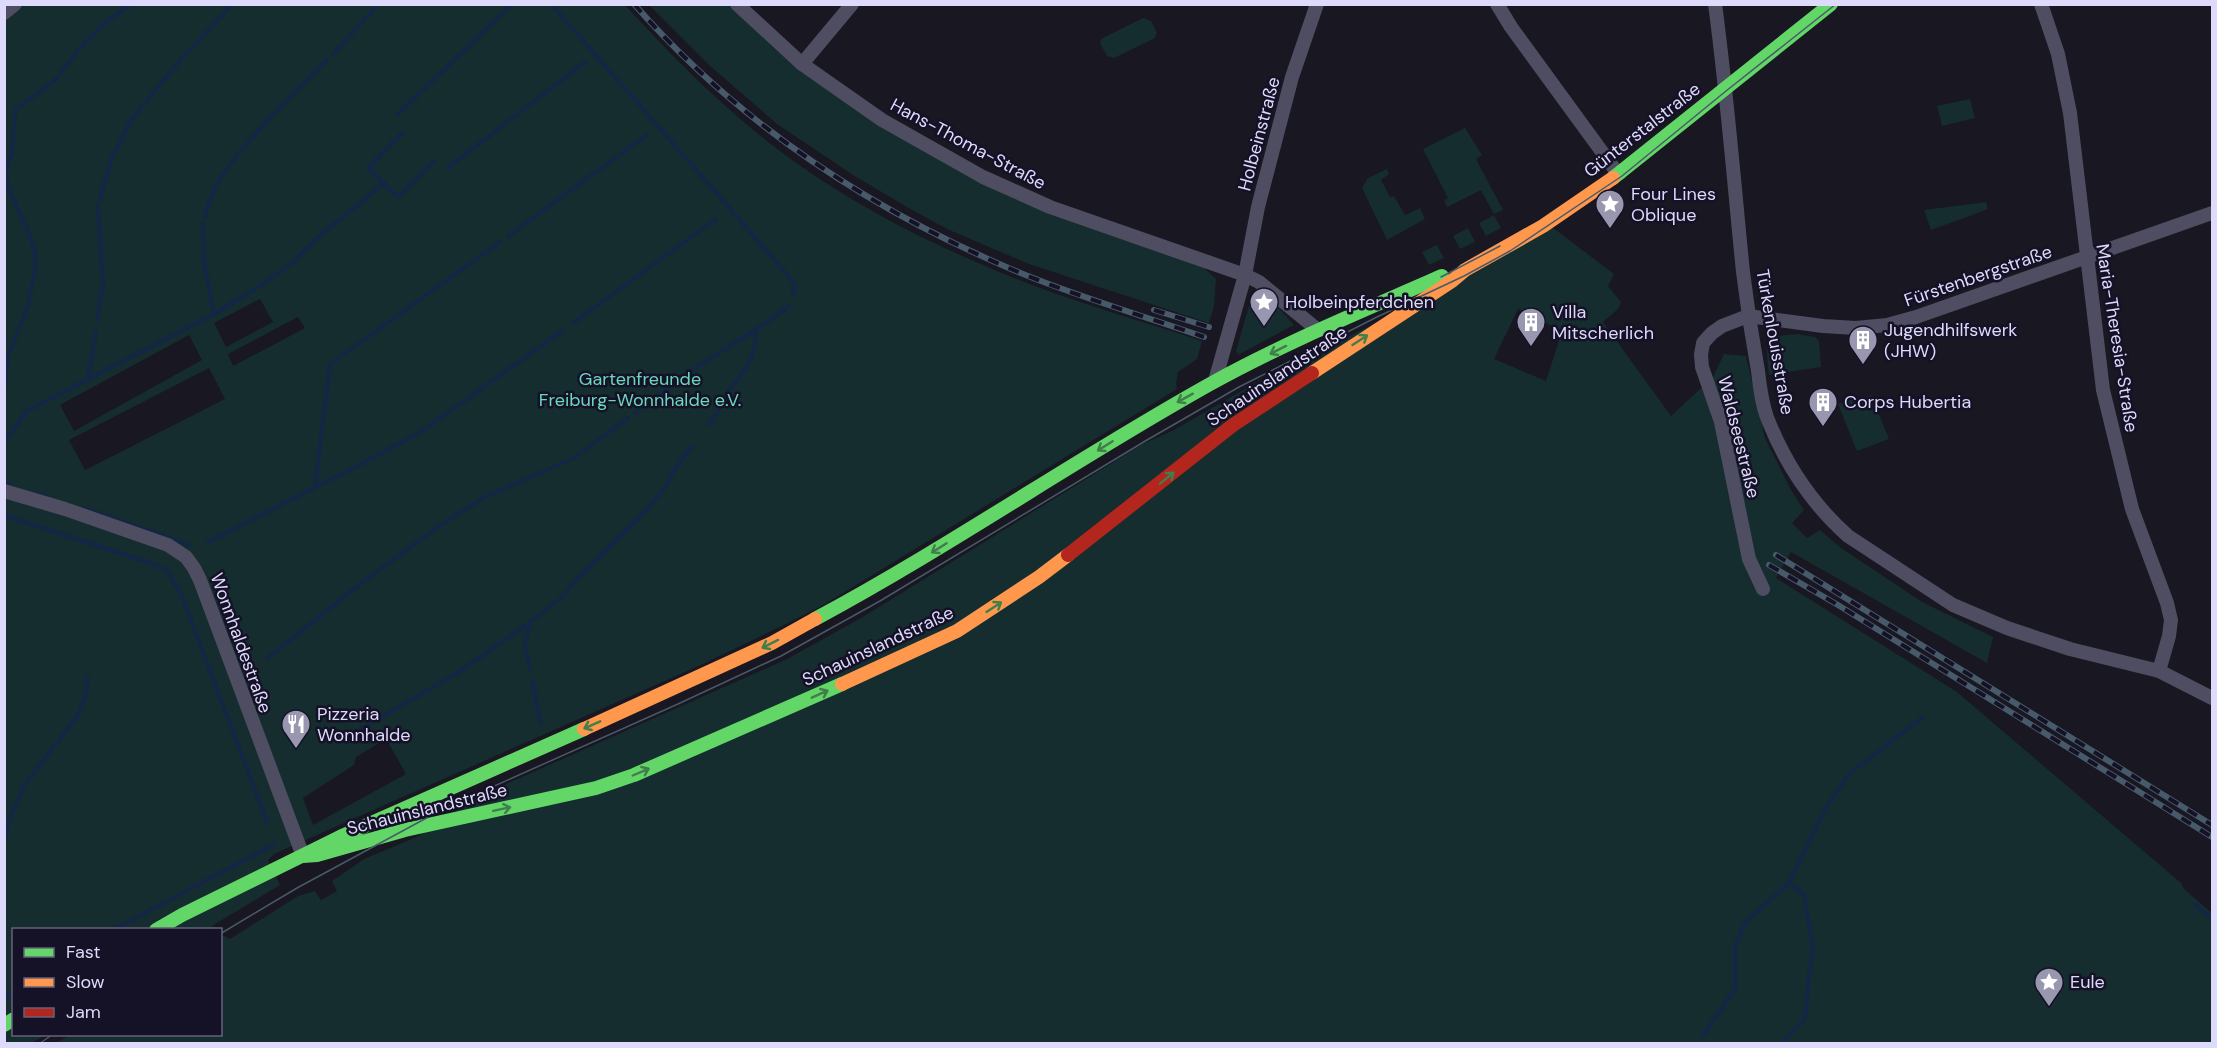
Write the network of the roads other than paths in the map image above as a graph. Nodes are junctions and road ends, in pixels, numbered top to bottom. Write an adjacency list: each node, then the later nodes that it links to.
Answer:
1 (15, 4): 9 (street)
2 (737, 4): 10 (street, Hans-Thoma-Straße)
3 (852, 4): 10 (street)
4 (1317, 4): 16 (street, Holbeinstraße)
5 (1497, 4): 12 (street)
6 (1714, 4): 11 (street, Türkenlouisstraße)
7 (1831, 4): 11 (main road, Günterstalstraße)
8 (2041, 4): 14 (street, Maria-Theresia-Straße)
9 (4, 13)
10 (802, 64): 16 (street, Hans-Thoma-Straße)
11 (1725, 87): 12 (main road, Günterstalstraße); 17 (street, Türkenlouisstraße)
12 (1620, 173): 15 (main road, Günterstalstraße)
13 (2212, 213): 14 (street, Fürstenbergstraße)
14 (2086, 258): 17 (street, Fürstenbergstraße); 23 (street, Maria-Theresia-Straße)
15 (1465, 270): 18 (main road, Günterstalstraße); 19 (main road, Günterstalstraße)
16 (1245, 275): 19 (street); 20 (street, Holbeinstraße)
17 (1748, 315): 22 (street, Waldseestraße); 23 (street, Türkenlouisstraße)
18 (1396, 317): 26 (main road, Schauinslandstraße, one-way to 18)
19 (1318, 330): 20 (main road, Günterstalstraße, one-way to 20)
20 (1215, 381): 25 (main road, Schauinslandstraße, one-way to 25)
21 (4, 491): 27 (street, Wonnhaldestraße)
22 (1763, 589)
23 (2159, 671): 24 (street, Türkenlouisstraße)
24 (2212, 698)
25 (457, 784): 26 (main road); 27 (main road, Schauinslandstraße)
26 (454, 819): 27 (main road, Schauinslandstraße)
27 (303, 856): 28 (main road, Schauinslandstraße)
28 (160, 928)

